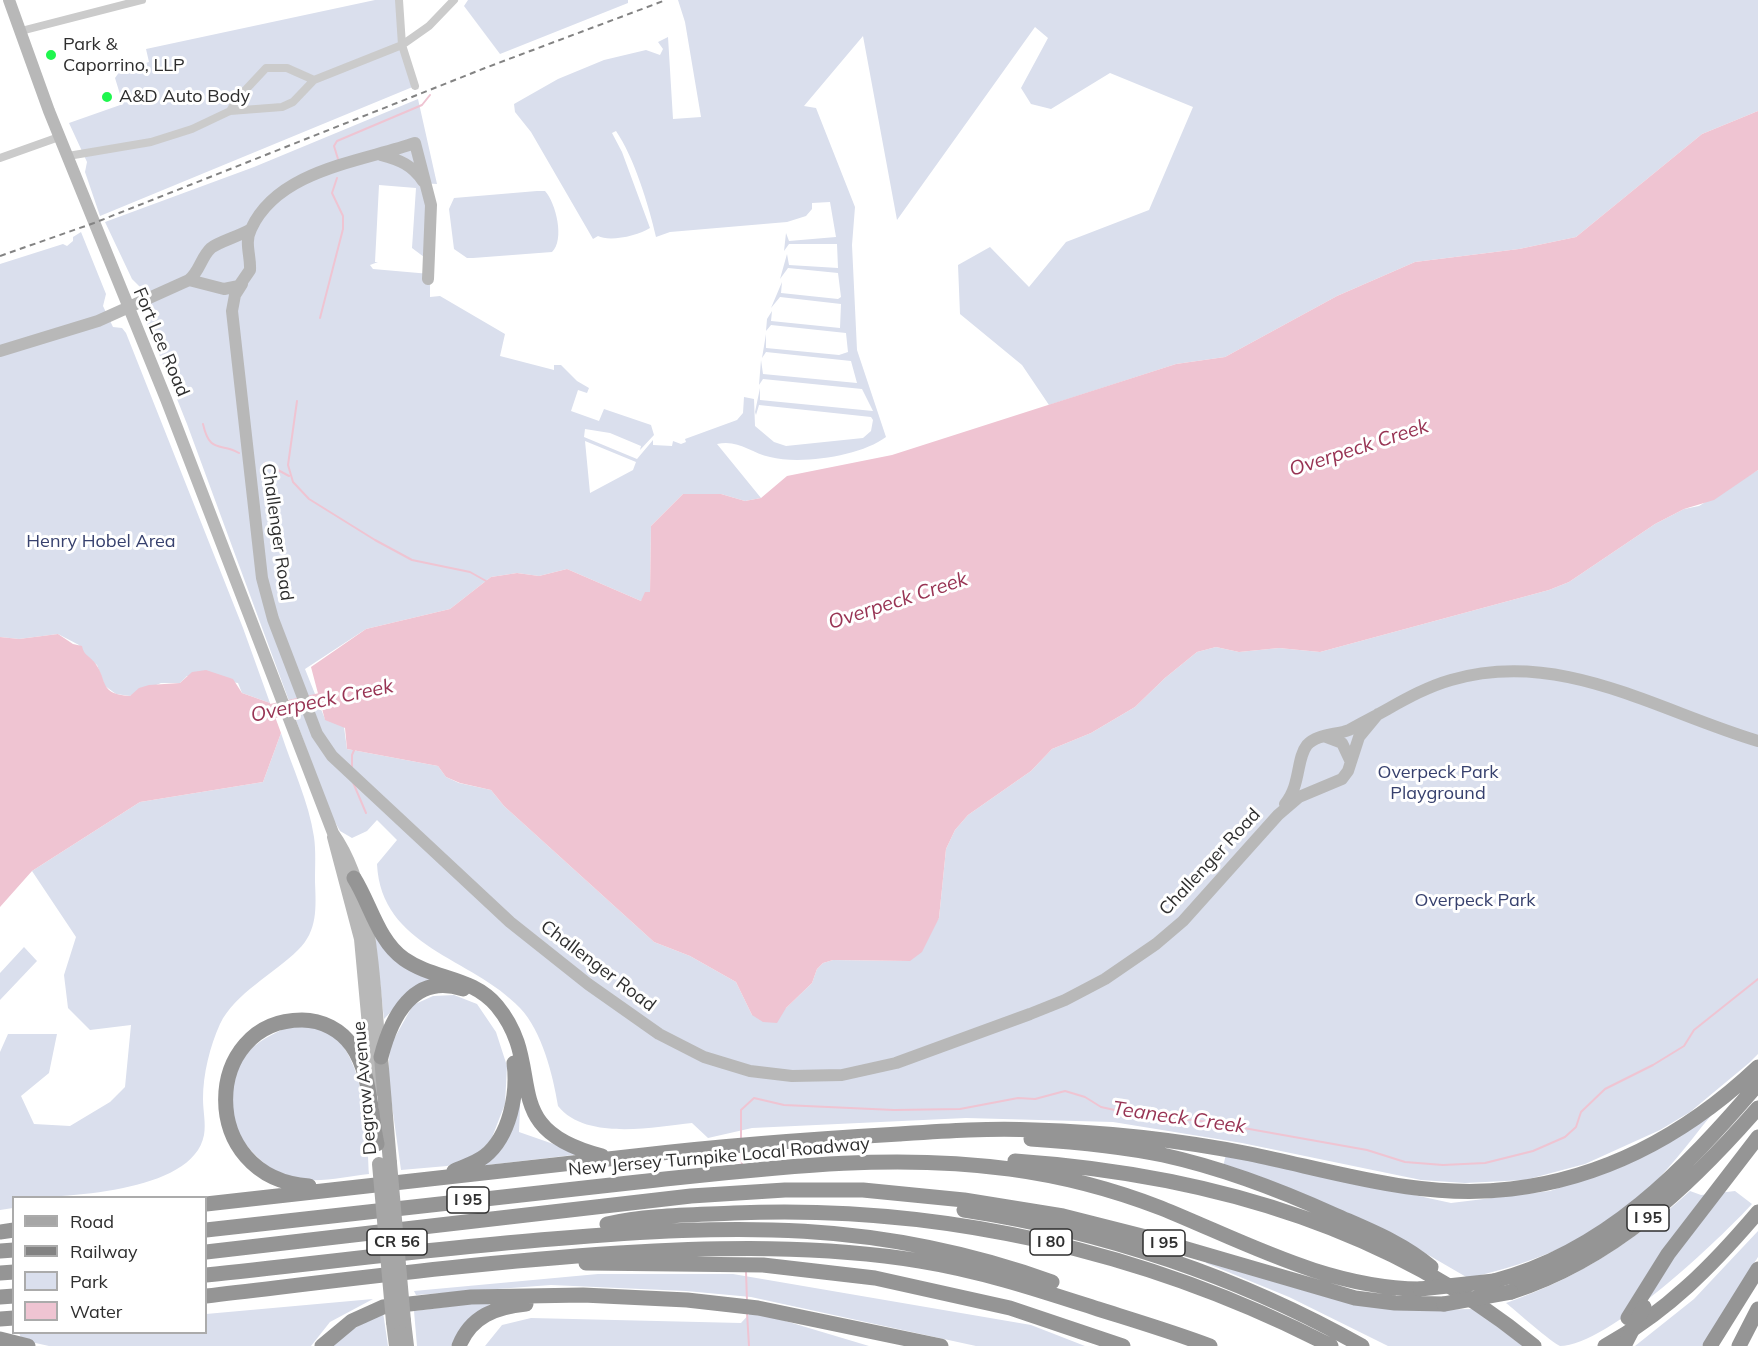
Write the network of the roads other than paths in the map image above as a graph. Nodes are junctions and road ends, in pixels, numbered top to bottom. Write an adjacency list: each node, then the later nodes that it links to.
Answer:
1 (9, 0): 5 (street, Fort Lee Road / CR 56)
2 (142, 0): 5 (street)
3 (399, 0): 6 (street)
4 (454, 0): 6 (street)
5 (21, 32): 10 (street, Fort Lee Road / CR 56)
6 (402, 45): 7 (street); 8 (street)
7 (314, 80): 9 (street); 9 (street)
8 (415, 86)
9 (230, 111): 12 (street)
10 (59, 137): 12 (street, Fort Lee Road / CR 56); 13 (street)
11 (380, 155): 14 (street); 14 (street); 15 (street)
12 (68, 156): 23 (street, Fort Lee Road / CR 56)
13 (0, 158)
14 (428, 189): 19 (street)
15 (251, 229): 16 (street); 17 (street)
16 (225, 242): 17 (street); 18 (street)
17 (249, 257): 21 (street)
18 (204, 259): 20 (street); 22 (street)
19 (428, 279)
20 (189, 280): 22 (street); 23 (street)
21 (242, 284): 22 (street); 24 (street, Challenger Road)
22 (215, 286): 24 (street, Challenger Road)
23 (128, 307): 25 (street); 26 (street, Fort Lee Road / CR 56)
24 (232, 311): 33 (street, Challenger Road)
25 (0, 351)
26 (282, 697): 34 (street, Degraw Avenue / CR 56)
27 (1378, 714): 28 (street, Challenger Road); 29 (street, Challenger Road); 30 (street, Challenger Road)
28 (1326, 737): 30 (street); 31 (street, Challenger Road)
29 (1758, 741)
30 (1350, 760): 32 (street, Challenger Road)
31 (1301, 764): 32 (street); 33 (street, Challenger Road)
32 (1325, 785): 33 (street, Challenger Road)
33 (1278, 815)
34 (333, 833): 35 (street, Degraw Avenue / CR 56); 42 (street, Degraw Avenue / CR 56)
35 (354, 878): 36 (street, Degraw Avenue / CR 56); 44 (highway)
36 (381, 1057): 46 (main road, Degraw Avenue / CR 56); 47 (highway)
37 (1758, 1067): 40 (highway)
38 (1758, 1084): 45 (highway, New Jersey Turnpike Local Roadway / I 95, bridge)
39 (1758, 1108): 49 (highway, I 95, bridge)
40 (902, 1134): 44 (highway); 58 (highway)
41 (1758, 1137): 79 (highway)
42 (377, 1144): 46 (main road, Degraw Avenue / CR 56); 48 (highway)
43 (1758, 1149): 80 (highway, bridge)
44 (610, 1158): 47 (highway)
45 (934, 1162): 53 (highway, New Jersey Turnpike Local Roadway / I 95); 58 (highway)
46 (385, 1164): 62 (main road, Degraw Avenue / CR 56, bridge)
47 (435, 1178): 48 (highway)
48 (345, 1189): 50 (highway)
49 (882, 1191): 54 (highway, I 95); 76 (highway, I 80)
50 (207, 1204)
51 (1758, 1212): 78 (highway)
52 (755, 1220): 57 (highway); 63 (highway); 75 (highway, I 80)
53 (207, 1230)
54 (207, 1252)
55 (735, 1256): 59 (highway); 63 (highway); 73 (highway)
56 (1758, 1269): 81 (highway)
57 (207, 1275)
58 (1458, 1291): 77 (highway)
59 (207, 1296)
60 (606, 1298): 64 (highway); 67 (highway); 70 (highway)
61 (1758, 1309): 82 (highway)
62 (399, 1322): 68 (main road, Degraw Avenue / CR 56); 69 (main road, Degraw Avenue / CR 56)
63 (1145, 1322): 74 (highway)
64 (879, 1334): 71 (highway); 72 (highway)
65 (0, 1339): 66 (highway)
66 (28, 1346)
67 (322, 1346)
68 (396, 1346)
69 (407, 1346)
70 (459, 1346)
71 (914, 1346)
72 (941, 1346)
73 (1123, 1346)
74 (1210, 1346)
75 (1331, 1346)
76 (1362, 1346)
77 (1534, 1346)
78 (1605, 1346)
79 (1614, 1346)
80 (1624, 1346)
81 (1710, 1346)
82 (1740, 1346)

